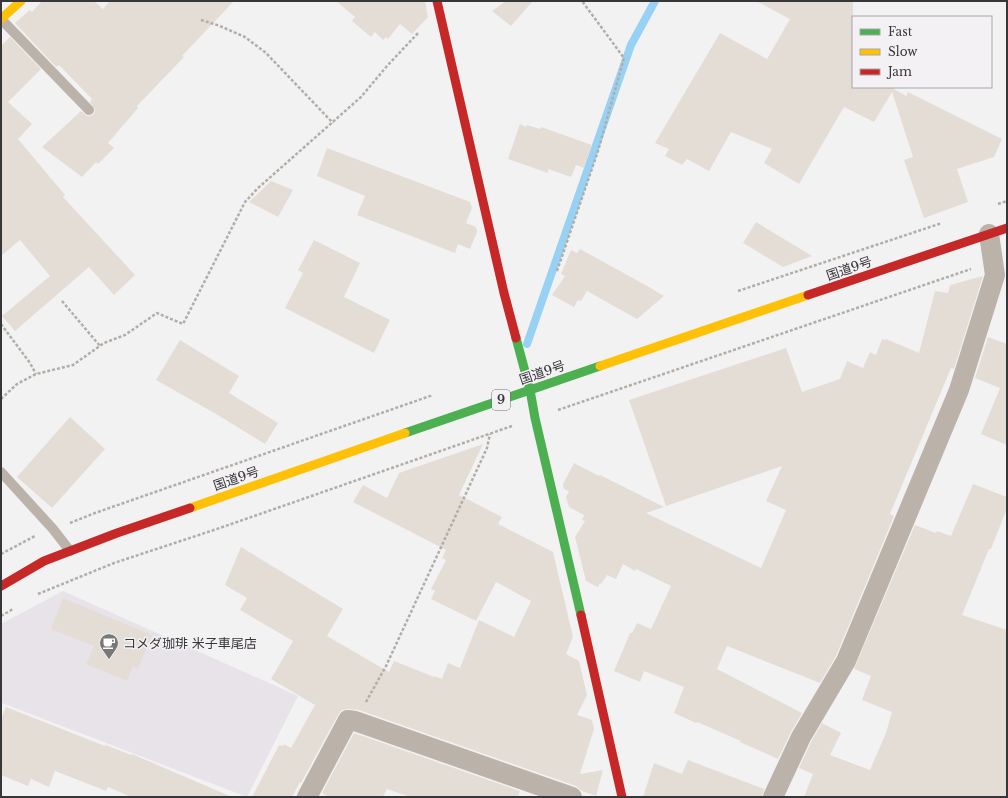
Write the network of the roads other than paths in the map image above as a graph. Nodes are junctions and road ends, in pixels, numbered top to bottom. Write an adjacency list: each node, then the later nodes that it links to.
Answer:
1 (21, 1): 3 (main road)
2 (437, 1): 6 (main road)
3 (1, 19): 4 (lane)
4 (88, 110)
5 (998, 231): 6 (main road, 国道9号 / 9); 13 (street)
6 (530, 390): 8 (main road, 国道9号 / 9); 12 (main road)
7 (1, 472): 8 (lane)
8 (70, 551): 9 (main road, 国道9号 / 9)
9 (1, 586)
10 (307, 797): 11 (street)
11 (572, 797)
12 (622, 797)
13 (773, 797)

